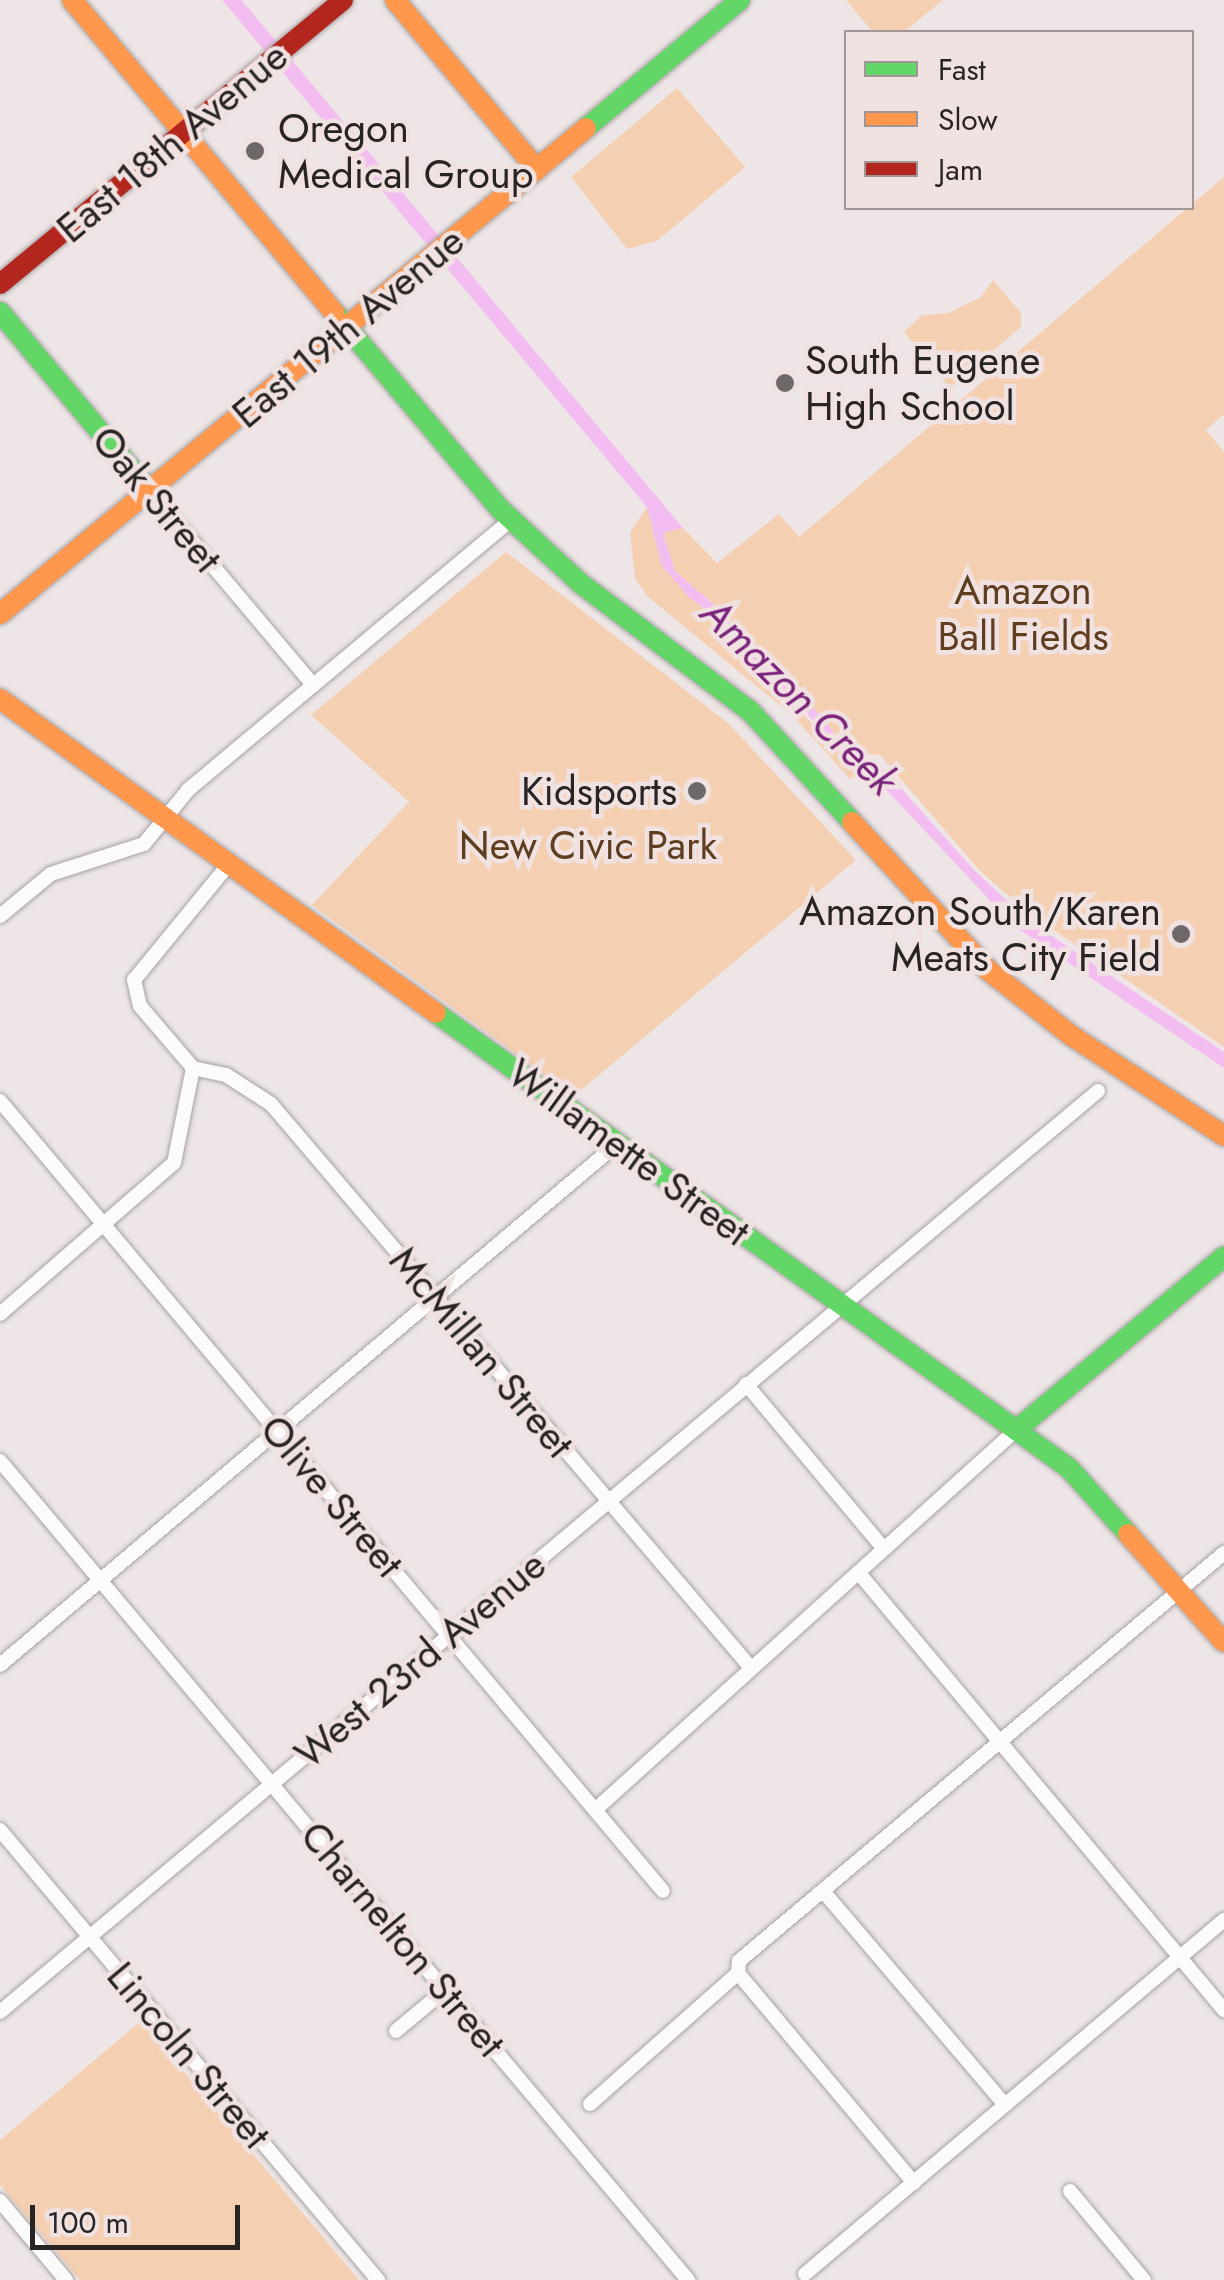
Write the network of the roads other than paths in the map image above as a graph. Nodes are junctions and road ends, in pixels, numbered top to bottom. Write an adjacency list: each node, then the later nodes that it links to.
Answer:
1 (72, 0): 5 (main road)
2 (342, 0): 5 (main road, East 18th Avenue)
3 (396, 0): 6 (main road)
4 (731, 3): 6 (main road, East 19th Avenue)
5 (184, 132): 7 (main road, East 18th Avenue); 9 (main road)
6 (537, 170): 9 (main road, East 19th Avenue)
7 (0, 284)
8 (0, 312): 10 (main road, Oak Street)
9 (347, 327): 10 (main road, East 19th Avenue); 11 (main road)
10 (150, 490): 12 (main road, East 19th Avenue); 13 (street, Oak Street)
11 (511, 520): 13 (street); 21 (main road)
12 (0, 614)
13 (313, 685): 15 (street)
14 (0, 699): 15 (main road, Willamette Street)
15 (164, 820): 16 (main road, Willamette Street); 17 (street)
16 (228, 865): 18 (street); 22 (main road, Willamette Street)
17 (0, 916)
18 (192, 1068): 23 (street); 25 (street, McMillan Street)
19 (1098, 1091): 26 (street, West 23rd Avenue)
20 (0, 1101): 23 (street, Olive Street)
21 (1224, 1136)
22 (617, 1144): 25 (street); 26 (main road, Willamette Street)
23 (106, 1226): 27 (street); 30 (street, Olive Street)
24 (1224, 1257): 29 (main road)
25 (436, 1298): 30 (street); 32 (street, McMillan Street)
26 (842, 1307): 28 (street, West 23rd Avenue); 29 (main road, Willamette Street)
27 (0, 1314)
28 (746, 1384): 32 (street, West 23rd Avenue); 33 (street)
29 (1016, 1430): 33 (street); 37 (main road, Willamette Street)
30 (279, 1431): 36 (street); 38 (street, Olive Street)
31 (0, 1461): 36 (street, Charnelton Street)
32 (608, 1500): 38 (street, West 23rd Avenue); 41 (street, McMillan Street)
33 (884, 1548): 35 (street)
34 (1224, 1553): 37 (street)
35 (858, 1572): 41 (street); 42 (street)
36 (100, 1580): 40 (street); 43 (street, Charnelton Street)
37 (1180, 1590): 39 (main road, Willamette Street); 42 (street)
38 (448, 1635): 43 (street, West 23rd Avenue); 44 (street, Olive Street)
39 (1224, 1642)
40 (0, 1665)
41 (751, 1668): 44 (street)
42 (1002, 1742): 46 (street); 50 (street)
43 (272, 1783): 49 (street, West 23rd Avenue); 52 (street, Charnelton Street)
44 (595, 1810): 47 (street, Olive Street)
45 (0, 1830): 49 (street, Lincoln Street)
46 (823, 1891): 51 (street); 57 (street)
47 (663, 1892)
48 (1224, 1920): 50 (street)
49 (90, 1937): 54 (street, West 23rd Avenue); 63 (street, Lincoln Street)
50 (1180, 1957): 53 (street); 57 (street)
51 (739, 1967): 56 (street); 58 (street)
52 (445, 1990): 55 (street); 64 (street, Charnelton Street)
53 (1224, 2010)
54 (0, 2012)
55 (396, 2031)
56 (590, 2104)
57 (1005, 2105): 58 (street)
58 (914, 2183): 61 (street)
59 (1070, 2190): 65 (street)
60 (0, 2201): 62 (street)
61 (805, 2274)
62 (66, 2280)
63 (378, 2280)
64 (688, 2280)
65 (1144, 2280)

